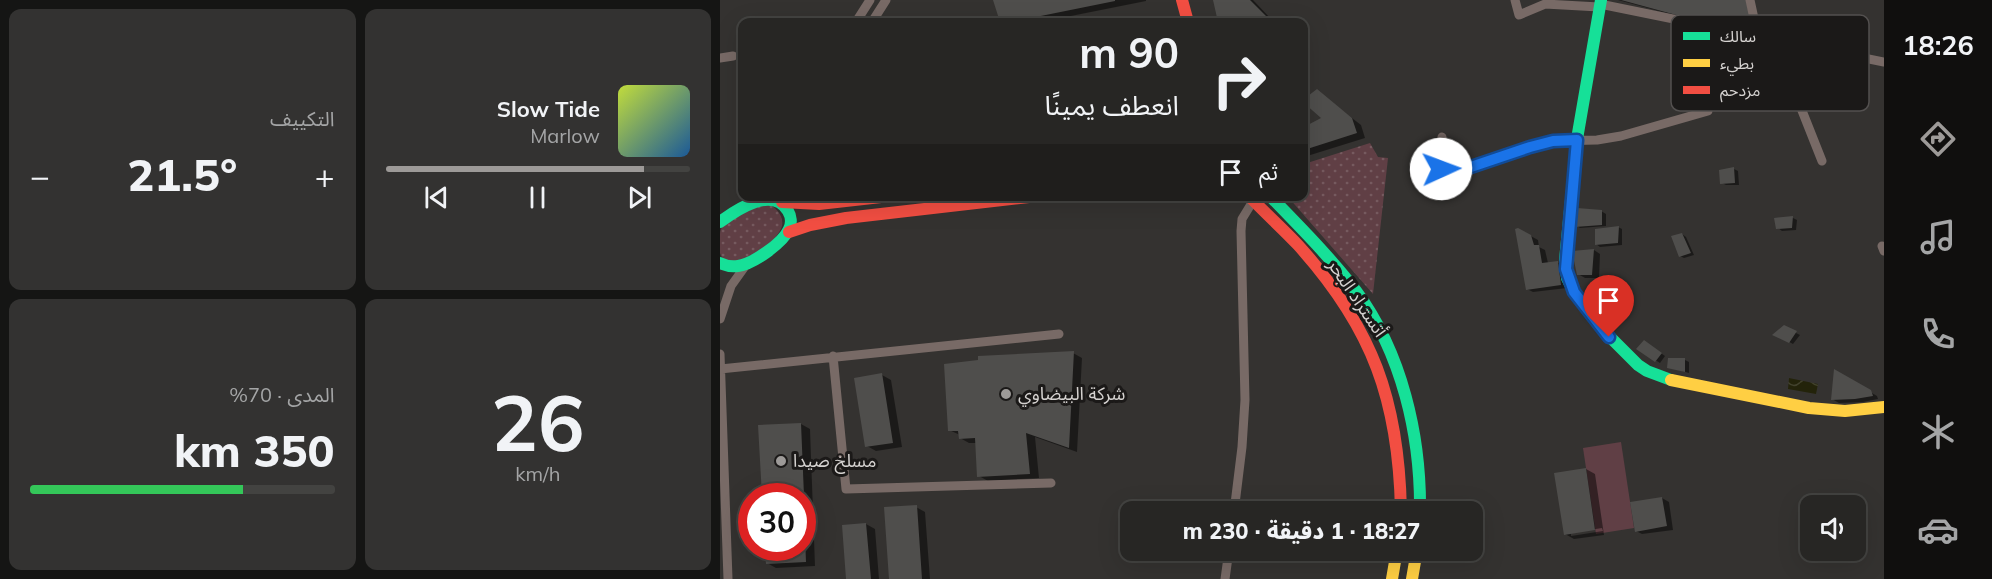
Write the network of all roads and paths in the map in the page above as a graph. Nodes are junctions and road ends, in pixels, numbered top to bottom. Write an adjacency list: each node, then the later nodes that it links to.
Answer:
1 (870, 0): 8 (street)
2 (886, 0): 9 (street)
3 (1182, 0): 10 (main road)
4 (1515, 0): 6 (street)
5 (1750, 0): 7 (street)
6 (1600, 3): 11 (street); 19 (main road)
7 (1753, 15)
8 (859, 18)
9 (875, 18)
10 (1187, 18)
11 (1671, 18)
12 (733, 56): 13 (street)
13 (720, 58)
14 (1869, 59): 15 (street)
15 (1884, 62)
16 (1708, 111): 19 (street)
17 (1802, 111): 20 (street)
18 (1442, 137): 19 (street)
19 (1577, 140): 38 (main road)
20 (1822, 161)
21 (753, 201): 29 (main road)
22 (777, 201): 28 (main road)
23 (846, 201): 28 (main road)
24 (994, 201): 30 (main road)
25 (1250, 201): 40 (street)
26 (1254, 201): 41 (main road, أتستراد البحر)
27 (1275, 201): 42 (main road, أتستراد البحر)
28 (782, 202): 30 (main road)
29 (720, 222)
30 (789, 232): 32 (main road)
31 (720, 263): 32 (main road)
32 (748, 263): 33 (street)
33 (720, 319)
34 (1059, 334): 36 (street)
35 (720, 354): 37 (street)
36 (833, 356): 37 (street); 39 (street)
37 (720, 369): 46 (street)
38 (1884, 407)
39 (1051, 483)
40 (1235, 501)
41 (1401, 501)
42 (1420, 501)
43 (1227, 561): 47 (street)
44 (1395, 561): 48 (main road)
45 (1415, 561): 49 (main road)
46 (728, 579)
47 (1225, 579)
48 (1392, 579)
49 (1412, 579)

